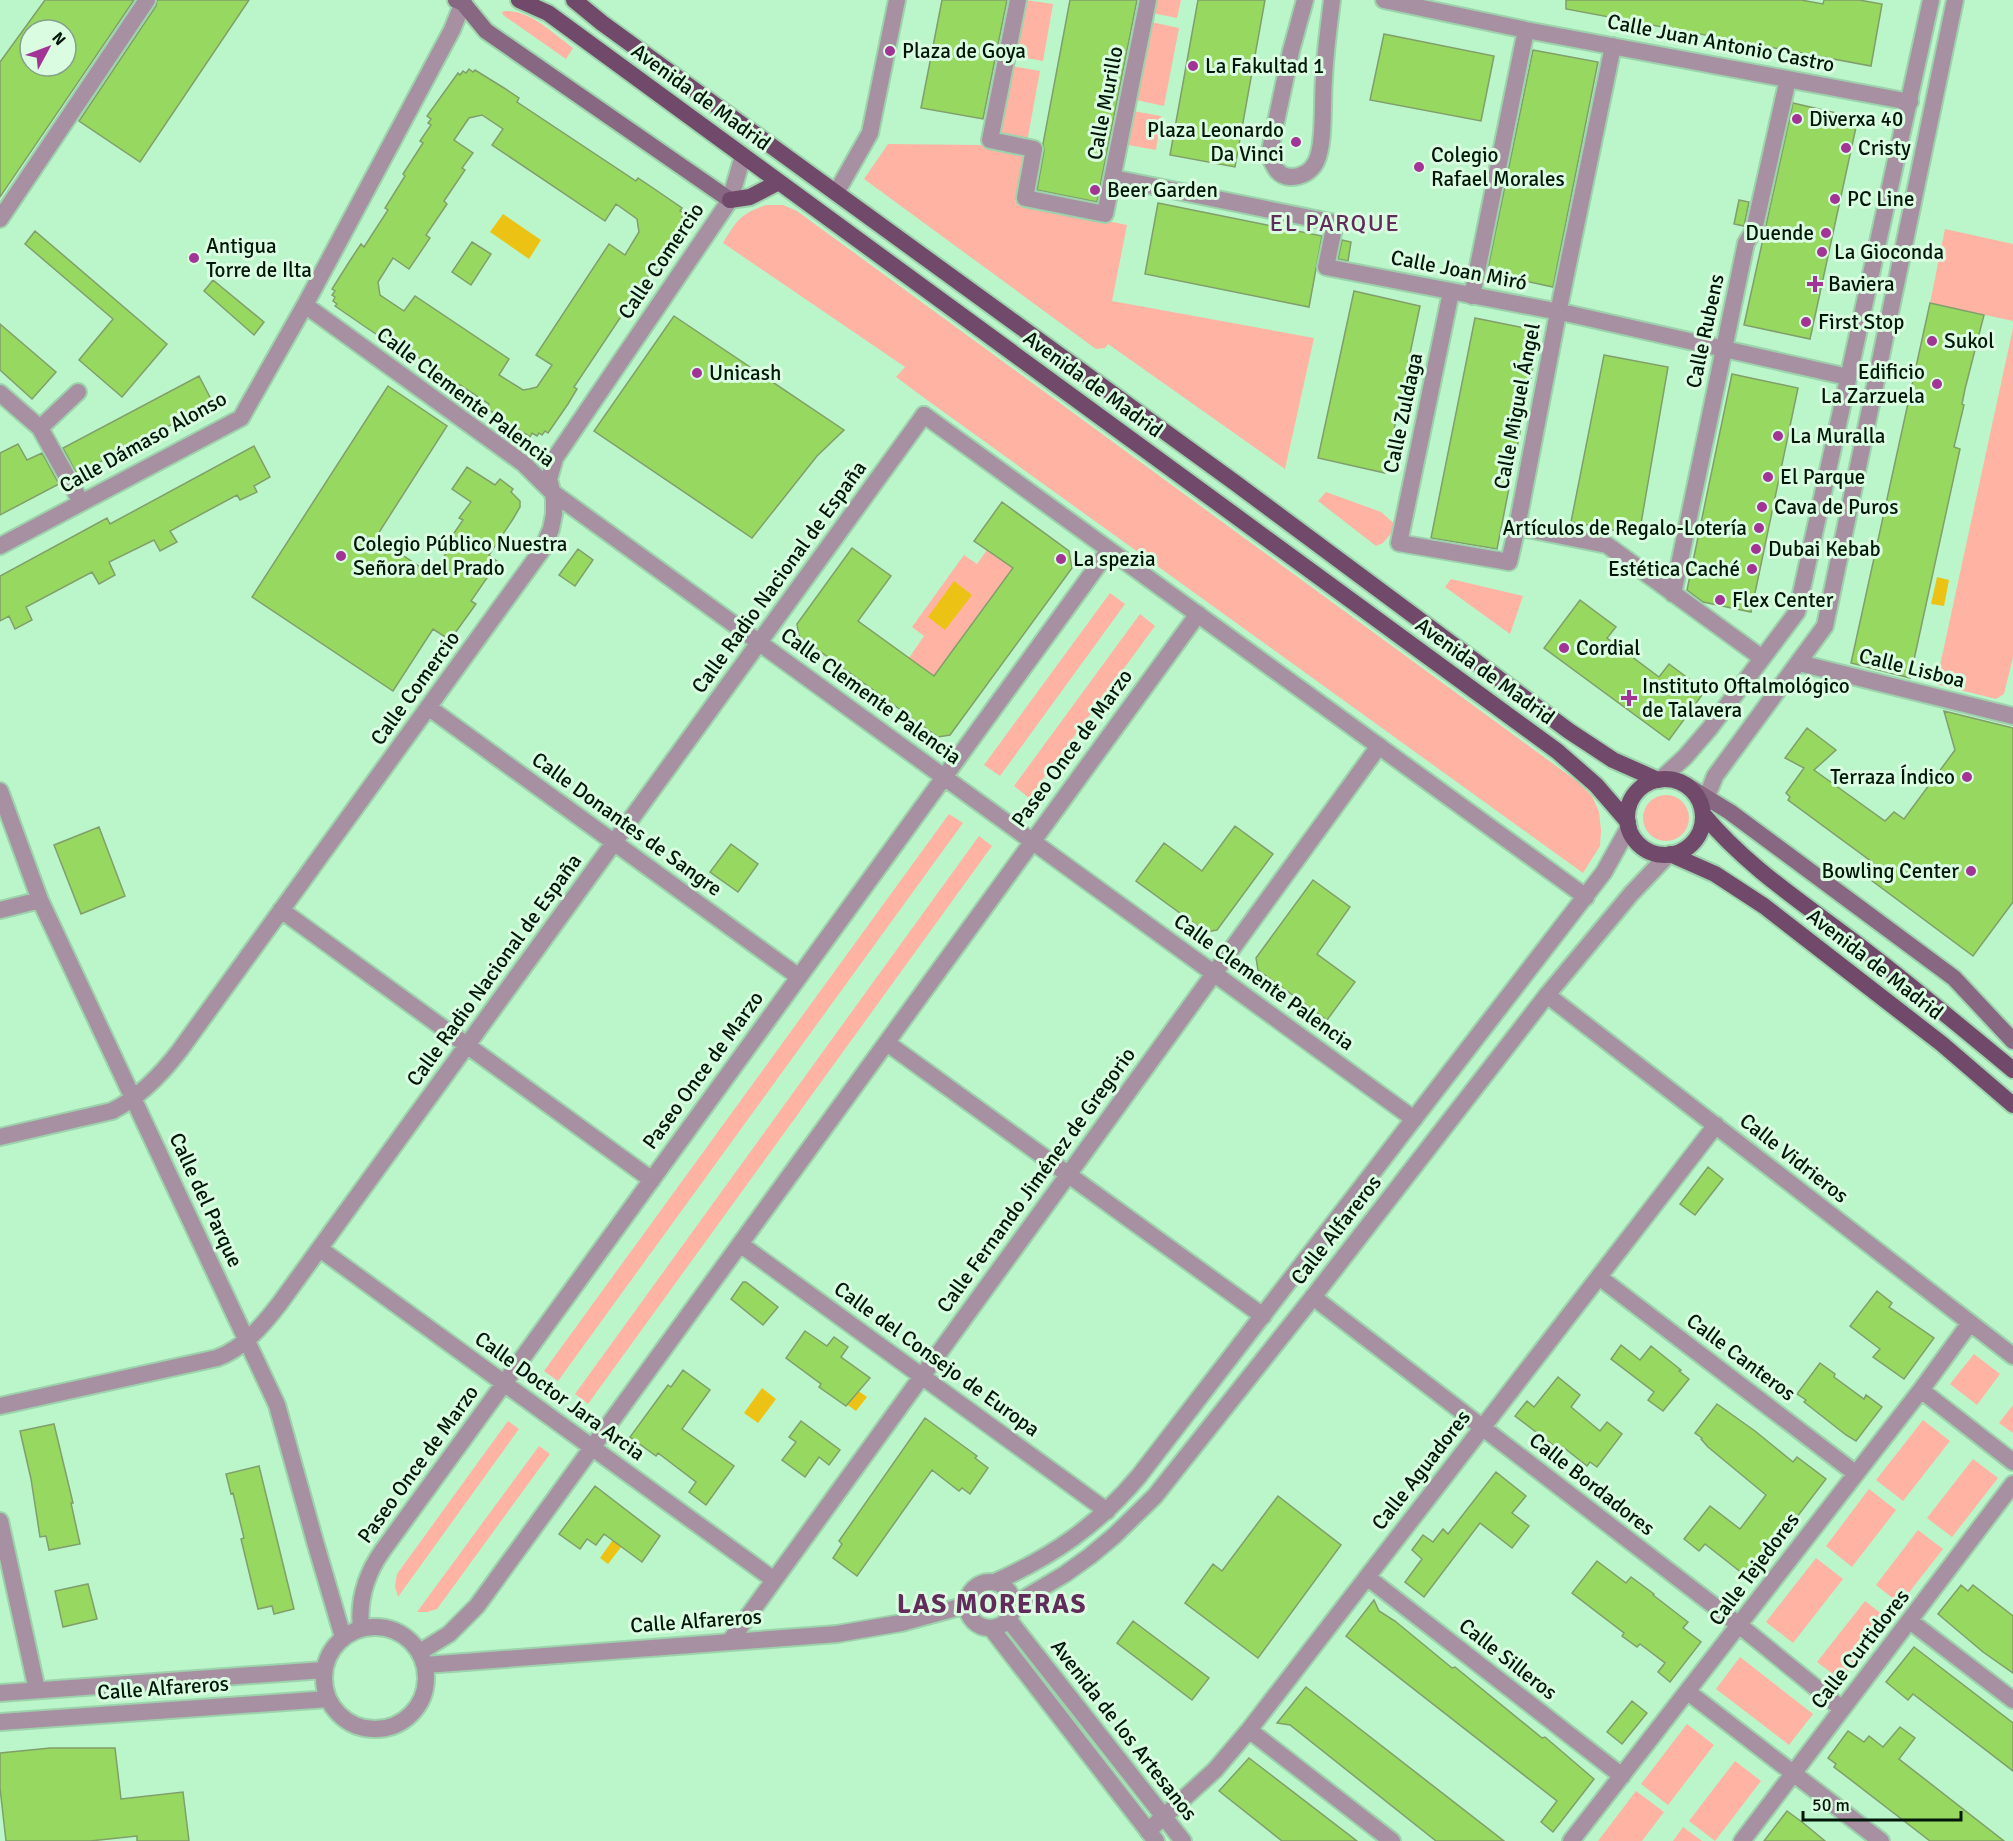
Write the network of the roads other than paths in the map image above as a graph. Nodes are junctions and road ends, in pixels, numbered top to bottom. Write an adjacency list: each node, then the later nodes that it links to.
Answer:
1 (147, 0): 22 (street)
2 (519, 0): 17 (main road, Avenida de Madrid)
3 (574, 0): 20 (main road, Avenida de Madrid)
4 (897, 0): 20 (street)
5 (1018, 0): 18 (street, Calle Murillo)
6 (1148, 0): 18 (street, Calle Murillo)
7 (1305, 0): 8 (street)
8 (1332, 0)
9 (1384, 0): 13 (street, Calle Juan Antonio Castro)
10 (1931, 0): 16 (street)
11 (1955, 0): 42 (street)
12 (461, 1): 21 (main road); 25 (street, Calle Dámaso Alonso)
13 (1526, 30): 14 (street, Calle Juan Antonio Castro); 24 (street)
14 (1613, 46): 15 (street, Calle Juan Antonio Castro); 26 (street, Calle Miguel Ángel)
15 (1788, 79): 16 (street, Calle Juan Antonio Castro); 27 (street, Calle Rubens)
16 (1910, 102): 28 (street)
17 (743, 156): 19 (main road, Avenida de Madrid); 21 (street, Calle Comercio)
18 (1113, 178): 23 (street, Calle Joan Miró)
19 (779, 182): 21 (main road); 50 (main road, Avenida de Madrid)
20 (836, 193): 47 (main road, Avenida de Madrid)
21 (730, 200): 32 (street, Calle Comercio)
22 (0, 219)
23 (1451, 292): 24 (street, Calle Joan Miró); 35 (street, Calle Zuldaga)
24 (1472, 296): 26 (street, Calle Joan Miró)
25 (305, 305): 32 (street, Calle Clemente Palencia); 33 (street, Calle Dámaso Alonso)
26 (1564, 314): 27 (street, Calle Joan Miró); 34 (street, Calle Miguel Ángel)
27 (1723, 349): 28 (street, Calle Joan Miró); 38 (street, Calle Rubens)
28 (1848, 377): 41 (street)
29 (78, 392): 31 (street)
30 (0, 393): 31 (street)
31 (40, 428): 33 (street)
32 (552, 492): 40 (street, Calle Clemente Palencia); 43 (street, Calle Comercio)
33 (81, 502): 36 (street, Calle Dámaso Alonso)
34 (1517, 528): 35 (street, Calle Miguel Ángel); 38 (street)
35 (1399, 543)
36 (0, 546)
37 (1109, 550): 39 (street); 40 (street, Calle Radio Nacional de España); 46 (street, Paseo Once de Marzo)
38 (1673, 594): 41 (street)
39 (1198, 614): 45 (street); 51 (street, Paseo Once de Marzo)
40 (759, 643): 46 (street, Calle Clemente Palencia); 52 (street, Calle Radio Nacional de España)
41 (1762, 658): 47 (street)
42 (1799, 663): 44 (street, Calle Lisboa); 49 (street)
43 (429, 707): 52 (street, Calle Donantes de Sangre); 57 (street, Calle Comercio)
44 (2012, 711)
45 (1379, 746): 54 (street); 58 (street, Calle Fernando Jiménez de Gregorio)
46 (944, 777): 51 (street, Calle Clemente Palencia); 59 (street, Paseo Once de Marzo)
47 (1659, 780): 49 (main road, Avenida de Madrid); 50 (main road)
48 (0, 791): 55 (street, Calle del Parque)
49 (1704, 807): 53 (main road); 61 (main road, Avenida de Madrid); 64 (main road, Avenida de Madrid)
50 (1628, 824): 53 (main road, Avenida de Madrid); 54 (street, Calle Alfareros)
51 (1033, 841): 58 (street, Calle Clemente Palencia); 62 (street, Paseo Once de Marzo)
52 (614, 843): 59 (street, Calle Donantes de Sangre); 63 (street, Calle Radio Nacional de España)
53 (1669, 854): 60 (street, Calle Alfareros); 66 (main road, Avenida de Madrid)
54 (1586, 897): 67 (street, Calle Alfareros)
55 (40, 900): 56 (street); 65 (street, Calle del Parque)
56 (0, 910)
57 (281, 910): 63 (street); 65 (street, Calle Comercio)
58 (1214, 974): 67 (street, Calle Clemente Palencia); 70 (street, Calle Fernando Jiménez de Gregorio)
59 (799, 977): 71 (street, Paseo Once de Marzo)
60 (1547, 995): 68 (street, Calle Vidrieros); 75 (street, Calle Alfareros)
61 (2013, 1041)
62 (887, 1043): 70 (street); 72 (street, Paseo Once de Marzo)
63 (467, 1045): 71 (street); 73 (street, Calle Radio Nacional de España)
64 (2013, 1070)
65 (133, 1098): 69 (street, Calle Comercio); 78 (street, Calle del Parque)
66 (2013, 1105)
67 (1414, 1119): 76 (street, Calle Alfareros)
68 (1716, 1125): 74 (street, Calle Aguadores); 77 (street, Calle Vidrieros)
69 (0, 1137)
70 (1069, 1174): 76 (street); 80 (street, Calle Fernando Jiménez de Gregorio)
71 (652, 1180): 81 (street, Paseo Once de Marzo)
72 (740, 1244): 80 (street, Calle del Consejo de Europa); 85 (street, Paseo Once de Marzo)
73 (320, 1249): 78 (street, Calle Radio Nacional de España); 81 (street, Calle Doctor Jara Arcia)
74 (1599, 1276): 84 (street, Calle Aguadores); 87 (street, Calle Canteros)
75 (1313, 1297): 84 (street, Calle Bordadores); 95 (street, Calle Alfareros)
76 (1263, 1316): 89 (street, Calle Alfareros)
77 (1970, 1323): 79 (street, Calle Vidrieros); 82 (street, Calle Tejedores)
78 (247, 1340): 83 (street, Calle Radio Nacional de España); 100 (street, Calle del Parque)
79 (2013, 1356)
80 (922, 1376): 89 (street, Calle del Consejo de Europa); 92 (street, Calle Fernando Jiménez de Gregorio)
81 (504, 1383): 85 (street, Calle Doctor Jara Arcia); 98 (street, Paseo Once de Marzo)
82 (1921, 1390): 86 (street); 87 (street, Calle Tejedores)
83 (0, 1406)
84 (1482, 1428): 91 (street, Calle Aguadores); 97 (street, Calle Bordadores)
85 (593, 1448): 92 (street, Calle Doctor Jara Arcia); 102 (street, Paseo Once de Marzo)
86 (2013, 1462)
87 (1855, 1473): 97 (street, Calle Tejedores)
88 (2013, 1484): 96 (street, Calle Curtidores)
89 (1107, 1511): 93 (street, Calle Alfareros)
90 (0, 1521): 104 (street)
91 (1367, 1577): 111 (street, Calle Aguadores); 113 (street, Calle Silleros)
92 (774, 1580): 101 (street, Calle Fernando Jiménez de Gregorio)
93 (995, 1582): 94 (street); 95 (street)
94 (967, 1605): 99 (street); 101 (street, Calle Alfareros)
95 (1011, 1612): 99 (street); 114 (street, Avenida de los Artesanos)
96 (1910, 1621): 108 (street); 109 (street, Calle Curtidores)
97 (1738, 1625): 105 (street, Calle Tejedores); 109 (street, Calle Bordadores)
98 (360, 1628): 100 (street); 102 (street)
99 (991, 1628): 115 (street, Avenida de los Artesanos)
100 (343, 1637): 103 (street)
101 (730, 1641): 102 (street, Calle Alfareros)
102 (422, 1658): 107 (street)
103 (324, 1670): 104 (street, Calle Alfareros); 107 (street)
104 (37, 1690): 106 (street, Calle Alfareros)
105 (1688, 1692): 112 (street); 113 (street, Calle Tejedores)
106 (0, 1693)
107 (328, 1699): 110 (street, Calle Alfareros)
108 (2013, 1700)
109 (1842, 1709): 112 (street, Calle Curtidores)
110 (0, 1722)
111 (1249, 1730): 114 (street, Calle Aguadores); 117 (street)
112 (1793, 1773): 119 (street, Calle Curtidores); 120 (street)
113 (1622, 1776): 118 (street, Calle Tejedores)
114 (1165, 1818): 115 (street, Calle Aguadores); 116 (street, Avenida de los Artesanos)
115 (1152, 1836)
116 (1183, 1841)
117 (1392, 1841)
118 (1571, 1841)
119 (1742, 1841)
120 (1881, 1841)

